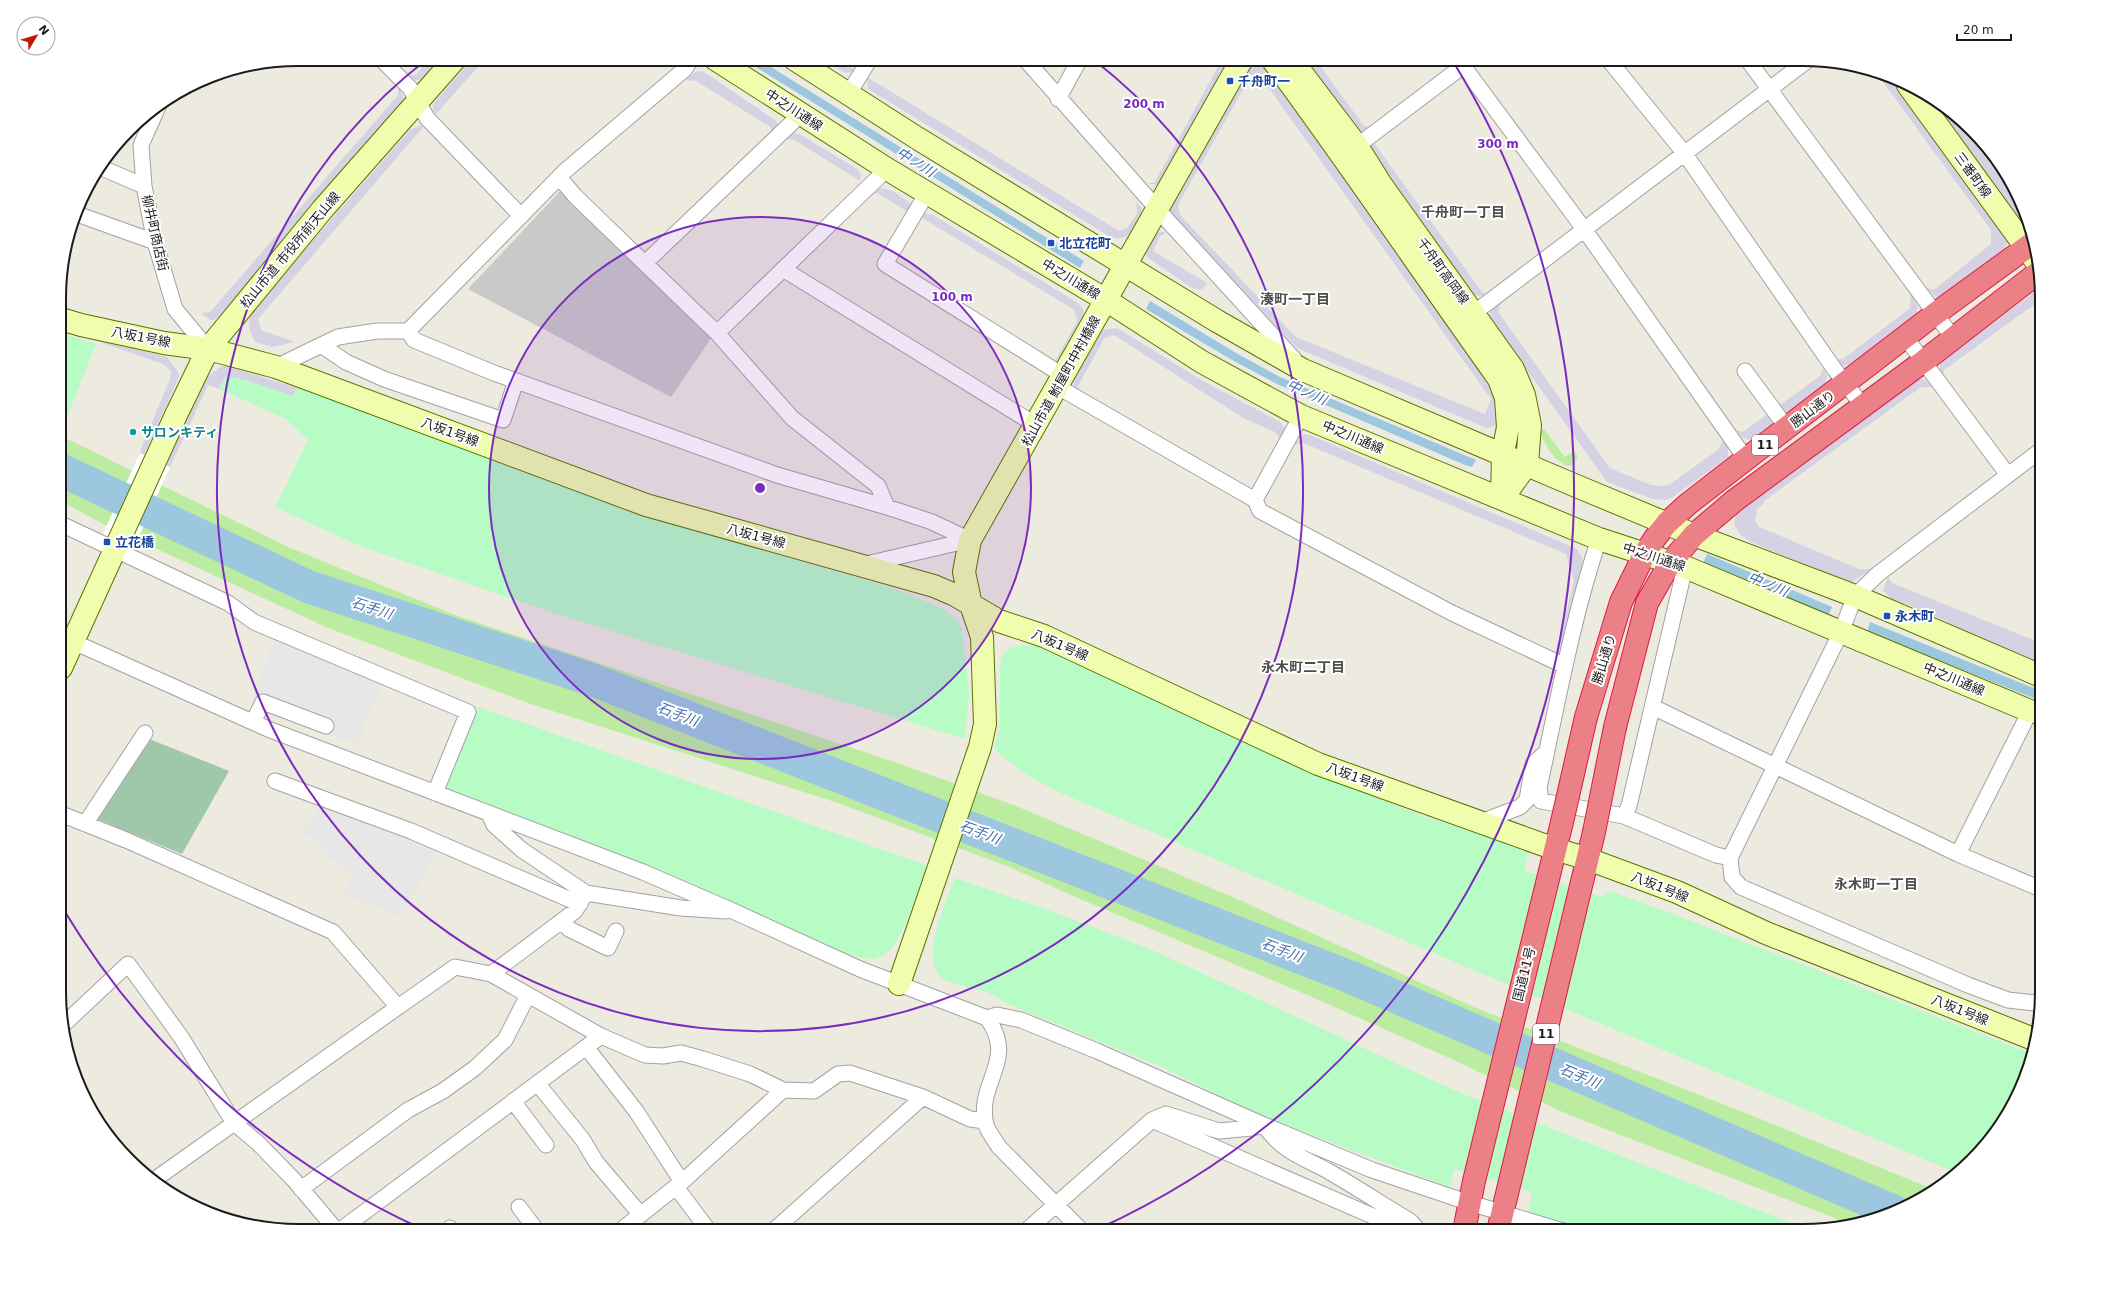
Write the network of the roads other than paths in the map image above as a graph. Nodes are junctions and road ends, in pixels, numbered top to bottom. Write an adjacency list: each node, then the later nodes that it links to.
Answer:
1 (388, 66): 21 (street)
2 (449, 66): 21 (street, 松山市道 市役所前天山線)
3 (687, 66): 28 (street)
4 (726, 66): 22 (street, 中之川通線)
5 (805, 66): 18 (street)
6 (866, 66): 18 (street)
7 (1031, 66): 20 (street)
8 (1076, 66): 20 (street)
9 (1238, 66): 31 (street, 松山市道 鮒屋町中村橋線)
10 (1278, 66): 24 (street, 千舟町高岡線)
11 (1295, 66): 24 (street, 千舟町高岡線)
12 (1455, 66): 24 (street)
13 (1463, 66): 34 (street)
14 (1614, 66): 25 (street)
15 (1752, 66): 17 (street)
16 (1800, 66): 17 (street)
17 (1770, 88): 25 (street); 43 (street)
18 (849, 94): 39 (street)
19 (1916, 95): 36 (street, 三番町線)
20 (1058, 98): 31 (street)
21 (418, 101): 33 (street); 51 (street, 松山市道 市役所前天山線)
22 (800, 115): 27 (street, 中之川通線); 38 (street)
23 (153, 117): 29 (street, 柳井町商店街)
24 (1350, 151): 44 (street, 千舟町高岡線)
25 (1685, 154): 34 (street); 58 (street)
26 (105, 169): 29 (street)
27 (886, 169): 30 (street, 中之川通線); 40 (street)
28 (559, 177): 33 (street); 38 (street)
29 (144, 186): 35 (street, 柳井町商店街)
30 (927, 193): 42 (street, 中之川通線); 57 (street)
31 (1157, 210): 39 (street, 松山市道 鮒屋町中村橋線); 54 (street)
32 (81, 216): 35 (street)
33 (521, 216): 46 (street)
34 (1584, 228): 44 (street); 65 (street)
35 (155, 242): 51 (street, 柳井町商店街)
36 (2030, 248)
37 (2031, 253): 43 (highway, 勝山通り / 11)
38 (645, 264): 47 (street)
39 (1127, 264): 42 (street, 松山市道 鮒屋町中村橋線); 54 (street)
40 (783, 269): 47 (street); 61 (street)
41 (2034, 276): 49 (highway, 勝山通り / 11)
42 (1106, 300): 57 (street, 松山市道 鮒屋町中村橋線); 60 (street, 中之川通線)
43 (1935, 314): 48 (highway, 勝山通り / 11); 49 (street)
44 (1467, 318): 63 (street, 千舟町高岡線); 66 (street, 千舟町高岡線)
45 (66, 321): 51 (street, 八坂1号線)
46 (408, 332): 50 (street); 56 (street)
47 (717, 333): 70 (street)
48 (1906, 338): 52 (street); 58 (highway, 勝山通り / 11)
49 (1954, 339): 52 (highway, 勝山通り / 11)
50 (322, 345): 53 (street); 56 (street)
51 (208, 349): 53 (street, 八坂1号線); 76 (street, 松山市道 市役所前天山線)
52 (1924, 361): 59 (highway, 勝山通り / 11); 67 (street)
53 (276, 367): 78 (street, 八坂1号線)
54 (1303, 370): 63 (street)
55 (1745, 371): 62 (street)
56 (516, 381): 70 (street)
57 (1061, 382): 61 (street, 松山市道 鮒屋町中村橋線); 69 (street)
58 (1845, 384): 59 (street); 62 (highway, 勝山通り / 11)
59 (1863, 406): 73 (highway, 勝山通り / 11)
60 (1301, 416): 68 (street, 中之川通線); 69 (street)
61 (1036, 425): 75 (street, 松山市道 鮒屋町中村橋線)
62 (1787, 428): 65 (highway, 勝山通り / 11)
63 (1503, 453): 66 (street); 68 (street, 千舟町高岡線)
64 (2035, 455): 67 (street)
65 (1746, 459): 71 (highway, 勝山通り / 11)
66 (1527, 464): 68 (street); 71 (street)
67 (2008, 475): 80 (street)
68 (1502, 499): 74 (street, 中之川通線)
69 (1255, 500): 85 (street)
70 (886, 507): 75 (street)
71 (1668, 523): 73 (street); 77 (highway, 勝山通り / 11)
72 (66, 526): 76 (street)
73 (1694, 535): 79 (highway, 勝山通り / 11); 80 (street)
74 (1599, 539): 77 (street, 中之川通線); 85 (street)
75 (970, 540): 78 (street); 81 (street, 松山市道 鮒屋町中村橋線)
76 (117, 547): 83 (street); 97 (street)
77 (1644, 555): 79 (street, 中之川通線); 90 (highway, 勝山通り / 11)
78 (861, 565): 81 (street, 八坂1号線)
79 (1678, 565): 82 (street, 中之川通線); 87 (street); 106 (highway, 勝山通り / 11, bridge)
80 (1855, 596): 82 (street); 86 (street)
81 (971, 605): 101 (street, 八坂1号線); 113 (street, 松山市道 鮒屋町中村橋線)
82 (1841, 632): 88 (street, 中之川通線); 95 (street)
83 (66, 644)
84 (66, 646): 91 (street)
85 (1565, 666): 94 (street)
86 (2035, 673)
87 (1653, 708): 95 (street); 100 (street)
88 (2035, 712)
89 (2035, 714): 103 (street)
90 (1586, 717): 104 (highway, 国道11号 / 11, bridge)
91 (253, 722): 92 (street); 97 (street)
92 (326, 726)
93 (145, 733): 102 (street)
94 (1546, 752): 100 (street); 101 (street)
95 (1775, 766): 103 (street); 105 (street)
96 (275, 781): 108 (street)
97 (435, 793): 98 (street)
98 (489, 814): 108 (street); 109 (street)
99 (66, 816): 102 (street)
100 (1624, 816): 105 (street)
101 (1481, 822): 104 (street, 八坂1号線)
102 (85, 824): 116 (street)
103 (1958, 854): 107 (street)
104 (1553, 855): 106 (street, 八坂1号線); 134 (highway, 国道11号 / 11)
105 (1730, 858): 115 (street)
106 (1586, 866): 120 (street, 八坂1号線); 137 (highway, 11)
107 (2035, 886)
108 (583, 898): 109 (street); 110 (street)
109 (733, 911): 113 (street)
110 (562, 921): 111 (street); 112 (street)
111 (616, 931)
112 (492, 974): 114 (street); 116 (street)
113 (899, 984): 117 (street)
114 (528, 995): 119 (street); 133 (street)
115 (2035, 1003)
116 (398, 1007): 128 (street)
117 (987, 1018): 127 (street); 129 (street)
118 (68, 1021): 128 (street)
119 (601, 1036): 121 (street); 123 (street)
120 (2031, 1038)
121 (586, 1047): 122 (street); 132 (street)
122 (537, 1083): 125 (street); 138 (street)
123 (783, 1090): 124 (street); 132 (street)
124 (923, 1097): 127 (street); 144 (street)
125 (513, 1101): 130 (street); 140 (street)
126 (1152, 1120): 129 (street); 135 (street); 147 (street)
127 (985, 1121): 135 (street)
128 (234, 1123): 131 (street); 133 (street)
129 (1264, 1125): 134 (street); 148 (street)
130 (546, 1144)
131 (158, 1177)
132 (679, 1185): 138 (street); 143 (street)
133 (301, 1189): 139 (street)
134 (1470, 1203): 137 (street); 149 (highway, 国道11号 / 11)
135 (1056, 1205): 145 (street); 146 (street)
136 (520, 1207): 141 (street)
137 (1502, 1213): 150 (street)
138 (641, 1215): 142 (street)
139 (332, 1224)
140 (347, 1224)
141 (533, 1224)
142 (629, 1224)
143 (704, 1224)
144 (781, 1224)
145 (1034, 1224)
146 (1075, 1224)
147 (1391, 1224)
148 (1412, 1224)
149 (1466, 1224)
150 (1539, 1224)

